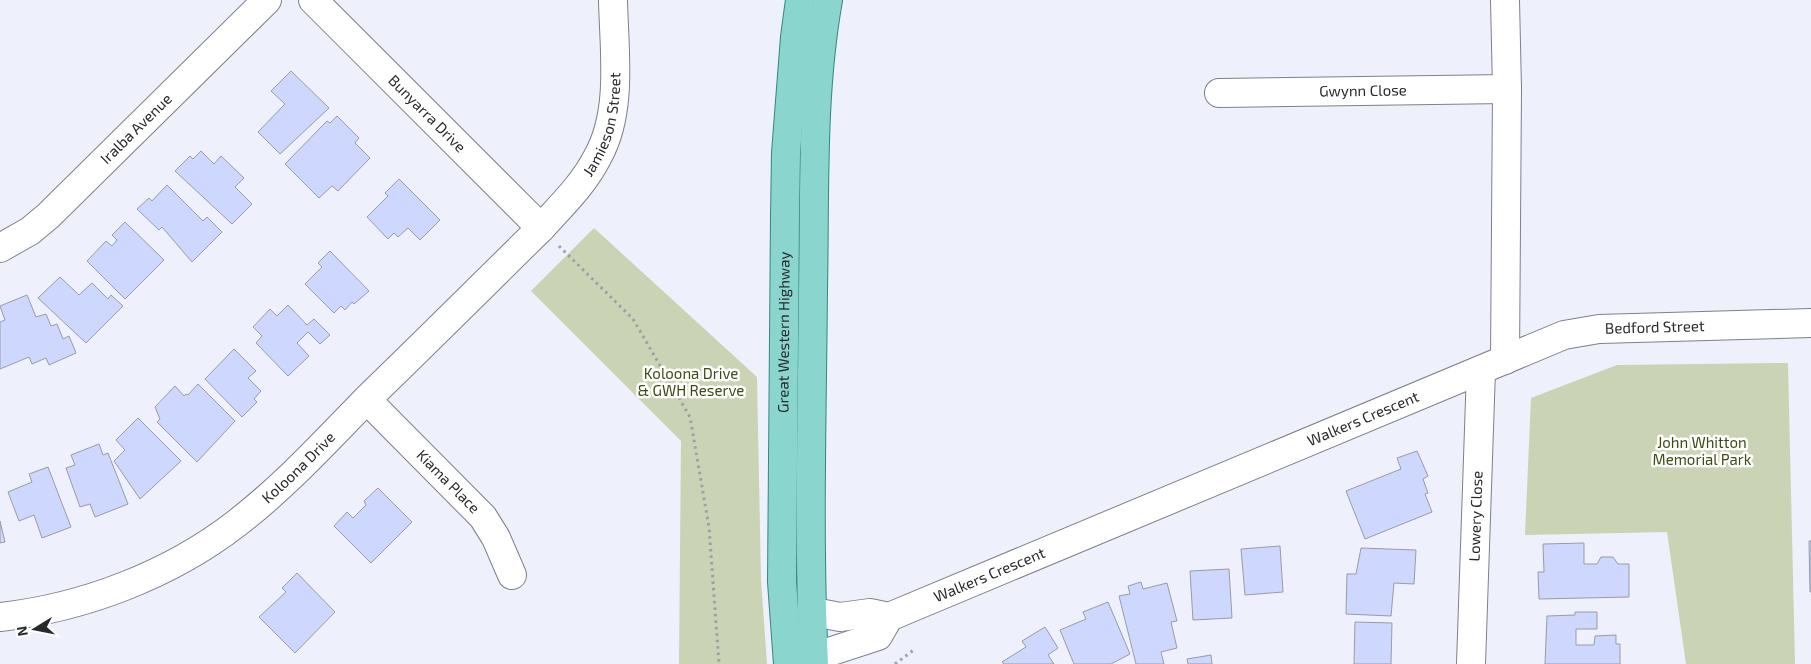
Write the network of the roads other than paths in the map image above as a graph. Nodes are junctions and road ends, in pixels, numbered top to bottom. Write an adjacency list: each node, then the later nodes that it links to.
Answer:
1 (267, 0): 10 (street, Iralba Avenue)
2 (313, 0): 9 (street, Bunyarra Drive)
3 (614, 0): 9 (street, Jamieson Street)
4 (800, 0): 18 (main road, Great Western Highway)
5 (828, 0): 15 (main road, Great Western Highway)
6 (1505, 0): 7 (street)
7 (1507, 89): 8 (street, Gwynn Close); 12 (street)
8 (1219, 93)
9 (541, 228): 13 (street, Koloona Drive)
10 (0, 248)
11 (1811, 323): 12 (street, Bedford Street)
12 (1493, 365): 17 (street, Walkers Crescent); 19 (street, Lowery Close)
13 (367, 400): 14 (street, Kiama Place); 16 (street, Koloona Drive)
14 (512, 575)
15 (814, 612): 17 (street); 18 (main road, Great Western Highway)
16 (0, 617)
17 (889, 617): 18 (street)
18 (802, 662)
19 (1471, 664)

